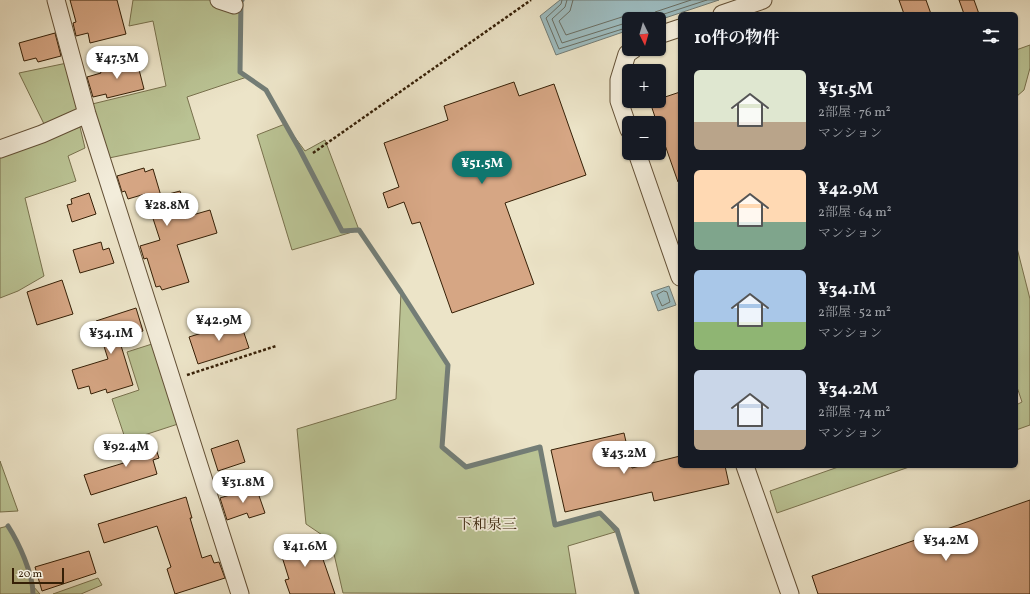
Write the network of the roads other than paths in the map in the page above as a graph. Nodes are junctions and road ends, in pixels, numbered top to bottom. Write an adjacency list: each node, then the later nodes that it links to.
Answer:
1 (56, 0): 7 (street)
2 (763, 0): 3 (street)
3 (728, 12)
4 (678, 29): 5 (street)
5 (666, 33)
6 (626, 56): 8 (street)
7 (87, 114): 9 (street); 13 (street)
8 (624, 116)
9 (0, 149)
10 (639, 160): 11 (street)
11 (678, 271)
12 (746, 468): 14 (street)
13 (240, 594)
14 (790, 594)

